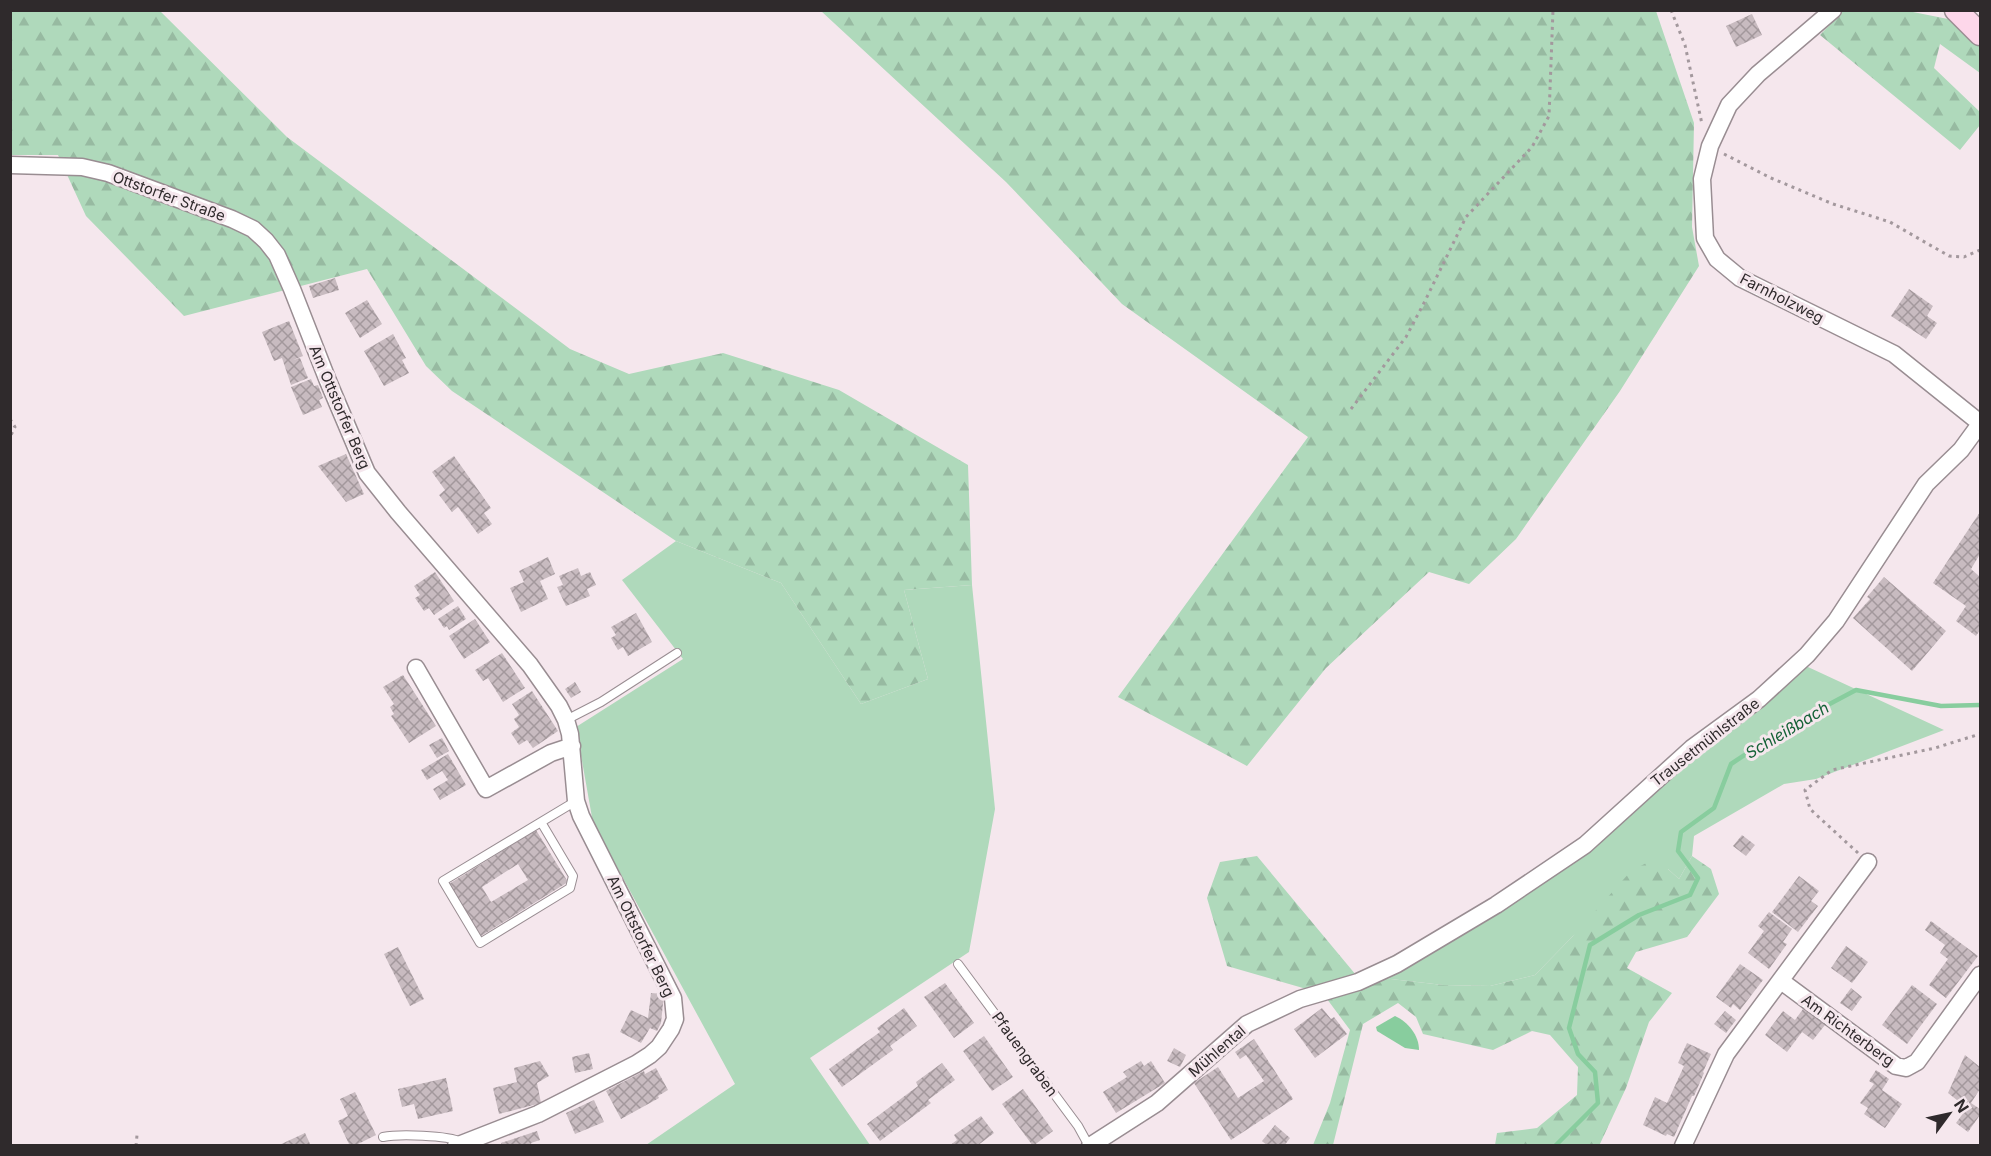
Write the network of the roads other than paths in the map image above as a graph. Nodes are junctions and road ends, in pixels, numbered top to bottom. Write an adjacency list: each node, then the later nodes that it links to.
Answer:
1 (1833, 10): 6 (street, Farnholzweg)
2 (1956, 10): 3 (main road)
3 (1980, 34)
4 (10, 165): 5 (street, Ottstorfer Straße)
5 (292, 289): 9 (street, Am Ottstorfer Berg)
6 (1980, 424): 17 (street, Trausetmühlstraße)
7 (676, 653): 9 (lane)
8 (416, 668): 10 (street)
9 (566, 720): 10 (street, Am Ottstorfer Berg)
10 (572, 746): 11 (street, Am Ottstorfer Berg)
11 (576, 801): 12 (lane); 19 (street, Am Ottstorfer Berg)
12 (542, 822): 12 (lane)
13 (1868, 862): 16 (street)
14 (958, 964): 20 (lane, Pfauengraben)
15 (1980, 975): 16 (street, Am Richterberg)
16 (1781, 981): 21 (street)
17 (1358, 982): 20 (street, Mühlental)
18 (383, 1137): 19 (lane)
19 (459, 1144)
20 (1090, 1146)
21 (1683, 1146)

